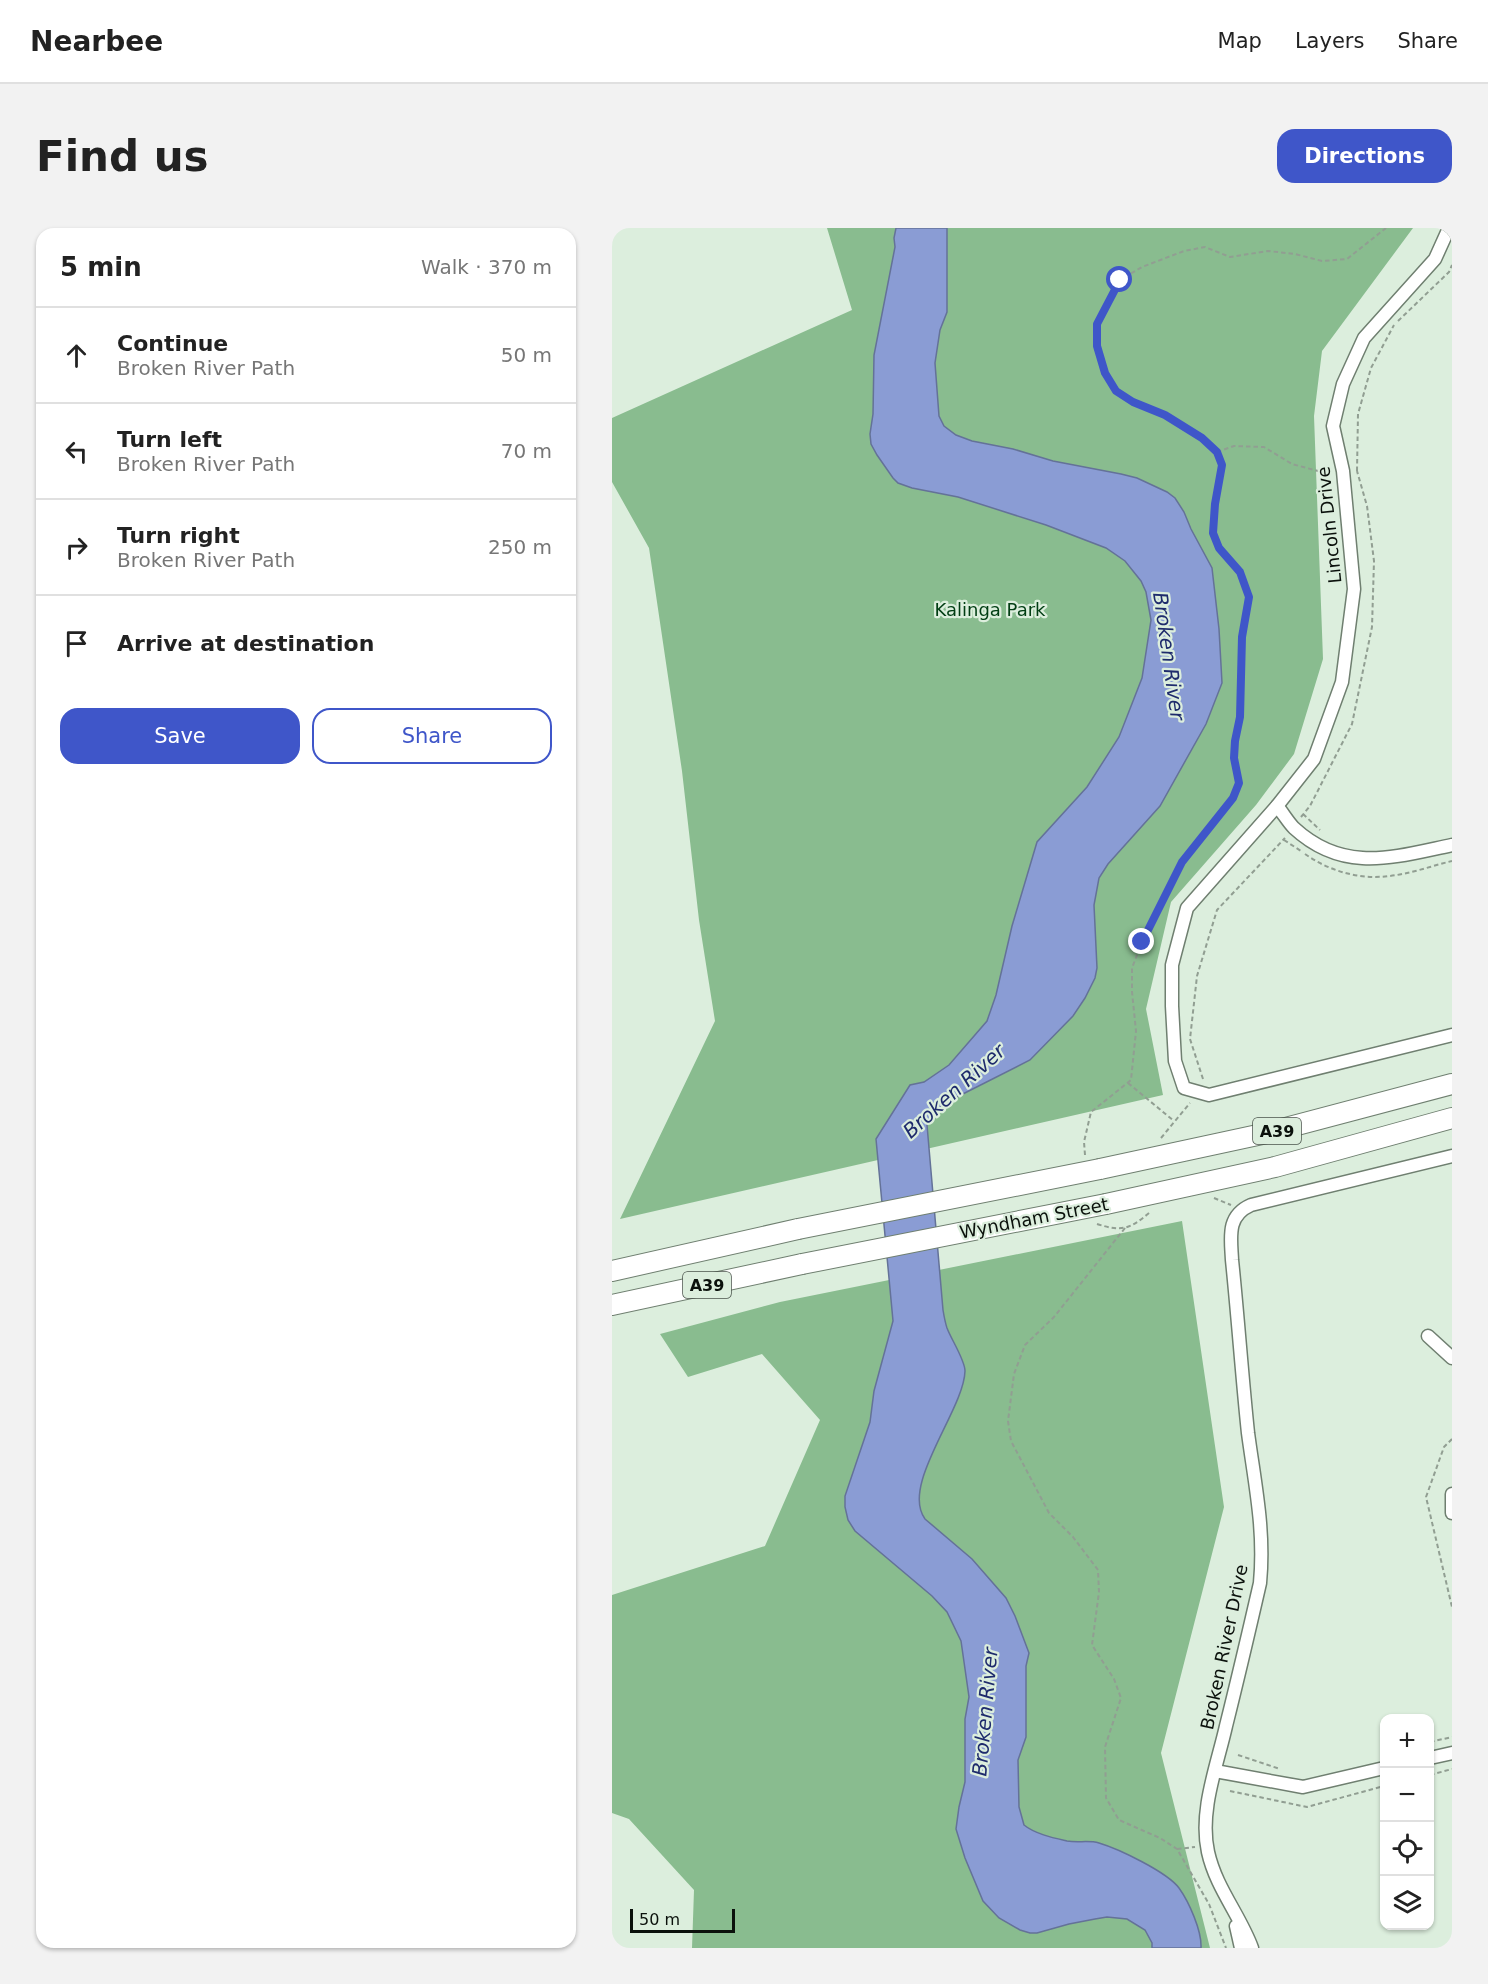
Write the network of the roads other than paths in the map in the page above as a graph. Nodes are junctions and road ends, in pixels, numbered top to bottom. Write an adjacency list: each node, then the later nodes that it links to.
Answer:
1 (1449, 228): 2 (street, Lincoln Drive)
2 (1277, 806): 3 (street); 4 (street, Lincoln Drive)
3 (1452, 845)
4 (1452, 1035)
5 (1452, 1084): 8 (highway, Wyndham Street / A39, bridge)
6 (1452, 1118): 9 (highway, Wyndham Street / A39, bridge)
7 (1452, 1156): 17 (street, Broken River Drive)
8 (612, 1271)
9 (612, 1305)
10 (1428, 1336): 11 (street)
11 (1452, 1358)
12 (1452, 1494): 13 (street)
13 (1452, 1513)
14 (1452, 1753): 15 (street)
15 (1434, 1757)
16 (1380, 1769): 17 (street)
17 (1215, 1771): 18 (street, Broken River Drive)
18 (1232, 1910): 19 (street, Broken River Drive); 20 (street, Broken River Drive)
19 (1241, 1948)
20 (1252, 1948)

